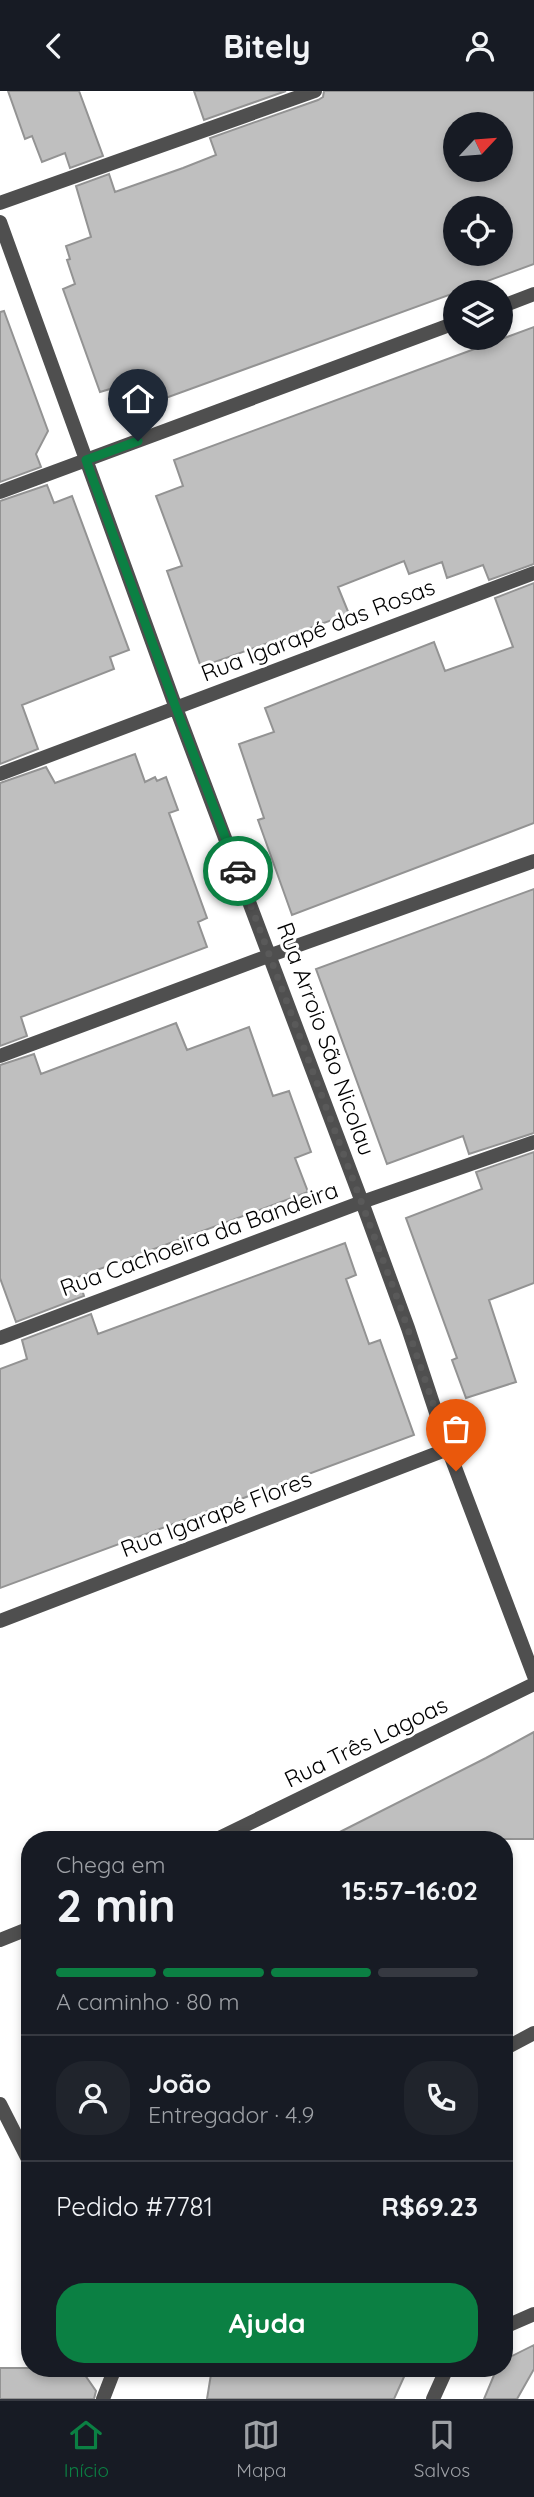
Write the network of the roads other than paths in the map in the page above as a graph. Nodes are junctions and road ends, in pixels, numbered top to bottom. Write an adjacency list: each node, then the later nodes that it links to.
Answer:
1 (315, 91): 2 (street)
2 (0, 204)
3 (0, 222): 7 (street, Rua Arroio São Nicolau)
4 (534, 294): 5 (street)
5 (513, 302)
6 (443, 327): 7 (street)
7 (86, 460): 8 (street); 10 (street, Rua Arroio São Nicolau)
8 (0, 492)
9 (534, 573): 10 (street, Rua Igarapé das Rosas)
10 (176, 708): 11 (street, Rua Igarapé das Rosas); 13 (street, Rua Arroio São Nicolau)
11 (0, 774)
12 (534, 861): 13 (street)
13 (271, 955): 14 (street); 16 (street, Rua Arroio São Nicolau)
14 (0, 1056)
15 (534, 1142): 16 (street, Rua Cachoeira da Bandeira)
16 (362, 1202): 17 (street, Rua Cachoeira da Bandeira); 18 (street, Rua Arroio São Nicolau)
17 (0, 1338)
18 (448, 1449): 19 (street, Rua Igarapé Flores); 20 (street, Rua Arroio São Nicolau)
19 (0, 1621)
20 (534, 1676)
21 (534, 1684): 22 (street, Rua Três Lagoas)
22 (233, 1831)
23 (21, 1932): 24 (street)
24 (0, 1940)
25 (534, 2033): 26 (street)
26 (513, 2044)
27 (0, 2104): 28 (street)
28 (21, 2145)
29 (534, 2314): 30 (street)
30 (513, 2323)
31 (112, 2377): 33 (street)
32 (443, 2377): 34 (street)
33 (103, 2399)
34 (433, 2399)

